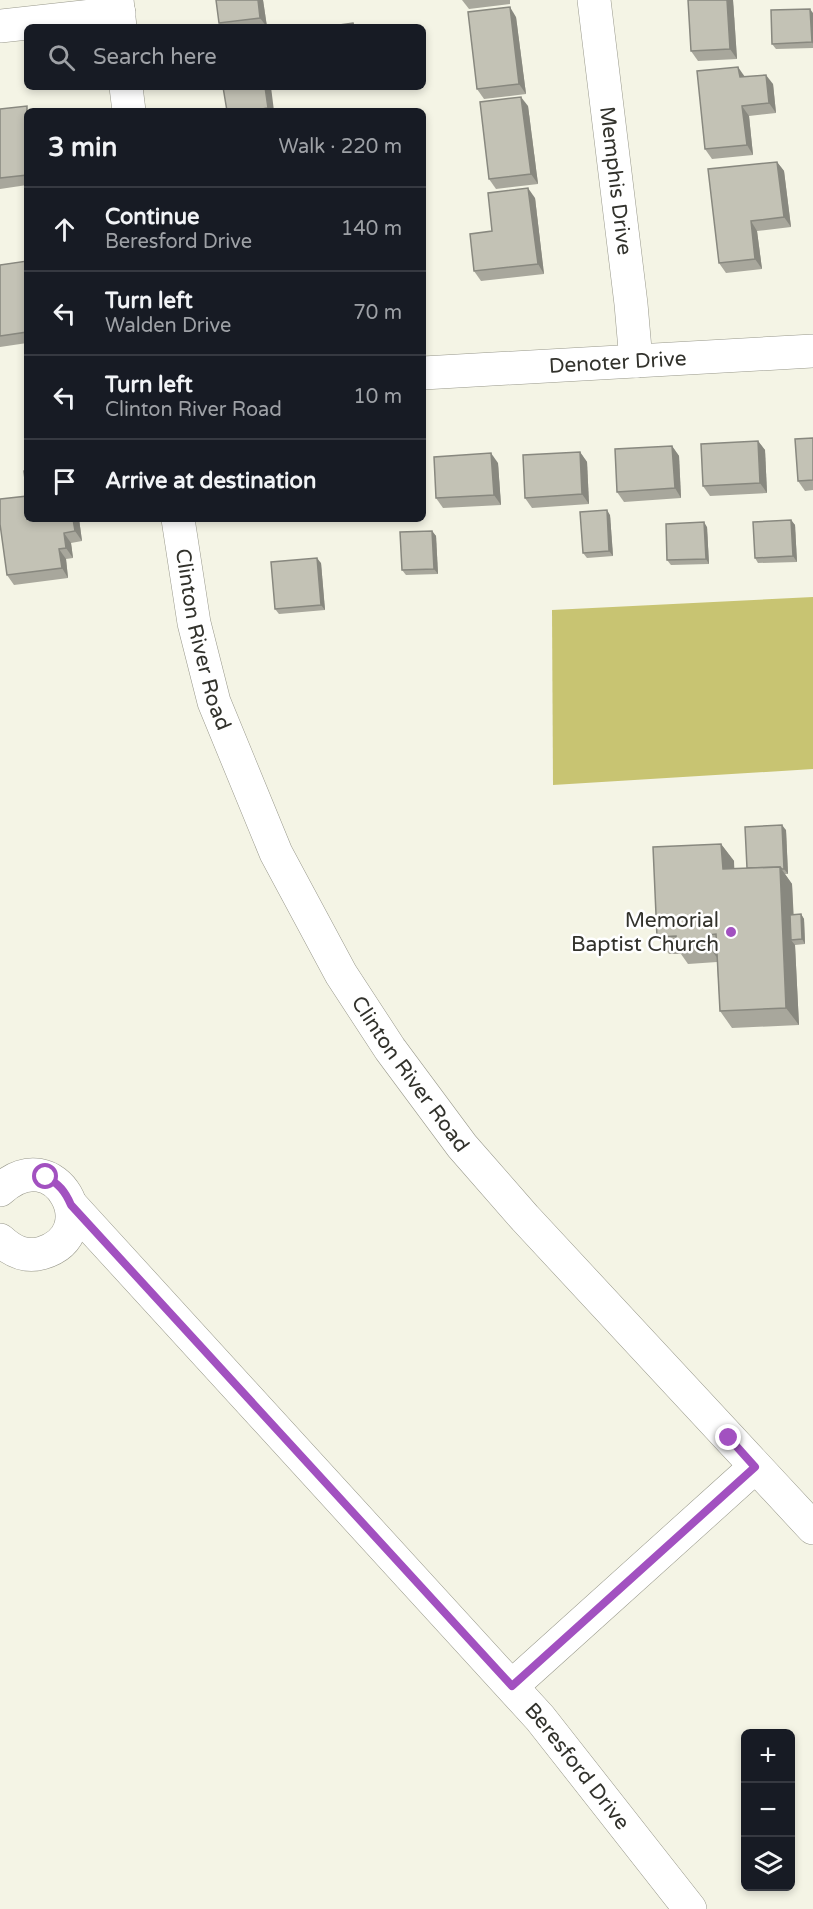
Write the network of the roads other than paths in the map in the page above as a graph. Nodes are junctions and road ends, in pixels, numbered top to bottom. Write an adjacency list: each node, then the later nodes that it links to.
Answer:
1 (594, 0): 7 (street, Memphis Drive)
2 (119, 13): 3 (street)
3 (0, 26)
4 (126, 90): 5 (street)
5 (129, 108)
6 (813, 351): 7 (street, Denoter Drive)
7 (636, 361): 8 (street, Denoter Drive)
8 (426, 373)
9 (178, 522): 15 (street, Clinton River Road)
10 (0, 1190): 11 (street, Beresford Drive)
11 (71, 1205): 13 (street); 14 (street, Beresford Drive)
12 (0, 1240): 13 (street)
13 (49, 1251): 14 (street)
14 (119, 1255): 17 (street, Beresford Drive)
15 (755, 1467): 16 (street, Clinton River Road); 17 (street)
16 (813, 1528)
17 (512, 1686): 18 (street, Beresford Drive)
18 (690, 1909)

